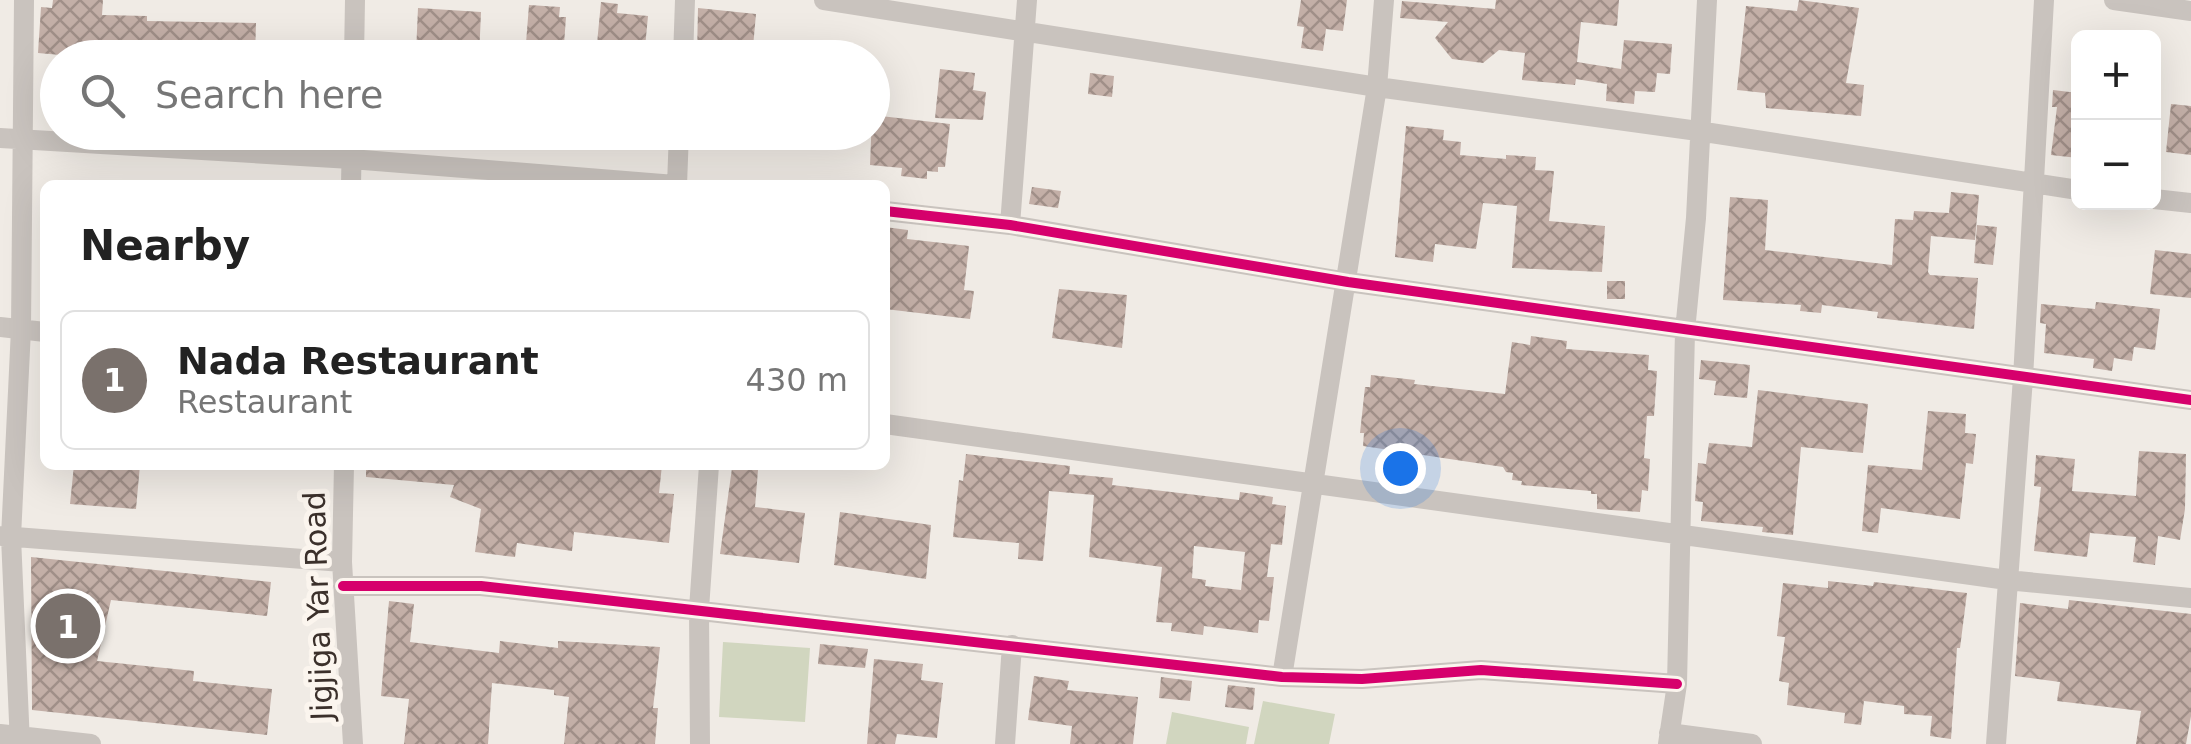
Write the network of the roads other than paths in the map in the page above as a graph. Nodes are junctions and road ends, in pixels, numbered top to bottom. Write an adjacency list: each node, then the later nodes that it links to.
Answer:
1 (24, 0): 16 (street)
2 (355, 0): 12 (street)
3 (685, 0): 13 (street)
4 (824, 0): 11 (street)
5 (1027, 0): 11 (street)
6 (1384, 0): 14 (street)
7 (1707, 0): 15 (street)
8 (2044, 0): 25 (street)
9 (2114, 0): 10 (street)
10 (2191, 11)
11 (1026, 32): 14 (street); 30 (street)
12 (354, 40)
13 (683, 40)
14 (1377, 86): 15 (street); 31 (street)
15 (1698, 132): 25 (street); 34 (street)
16 (11, 138): 17 (street); 32 (street)
17 (40, 140)
18 (205, 150): 21 (street)
19 (351, 150): 21 (street)
20 (678, 150): 24 (street)
21 (351, 159): 22 (street); 23 (street)
22 (351, 180)
23 (614, 180)
24 (676, 180)
25 (2034, 185): 26 (street); 35 (street)
26 (2071, 189)
27 (2161, 200): 28 (street)
28 (2191, 203)
29 (890, 212): 30 (street)
30 (1010, 226): 31 (street)
31 (1348, 282): 34 (street); 40 (street)
32 (10, 328): 33 (street); 42 (street)
33 (40, 331)
34 (1685, 331): 35 (street); 41 (street)
35 (2023, 378): 36 (street); 44 (street)
36 (2191, 400)
37 (890, 425): 40 (street)
38 (344, 470): 43 (street, Jigjiga Yar Road)
39 (709, 470): 47 (street)
40 (1314, 483): 41 (street); 49 (street)
41 (1682, 534): 44 (street); 50 (street)
42 (6, 537): 43 (street); 51 (street)
43 (342, 562): 45 (street, Jigjiga Yar Road)
44 (2007, 580): 46 (street); 58 (street)
45 (344, 586): 47 (street); 54 (street, Jigjiga Yar Road)
46 (2191, 598)
47 (700, 608): 48 (street); 55 (street)
48 (1012, 645): 49 (street); 56 (street)
49 (1282, 678): 50 (street)
50 (1677, 684): 52 (street)
51 (13, 738): 53 (street)
52 (1668, 739): 57 (street)
53 (92, 744)
54 (353, 744)
55 (700, 744)
56 (1006, 744)
57 (1752, 744)
58 (1996, 744)

